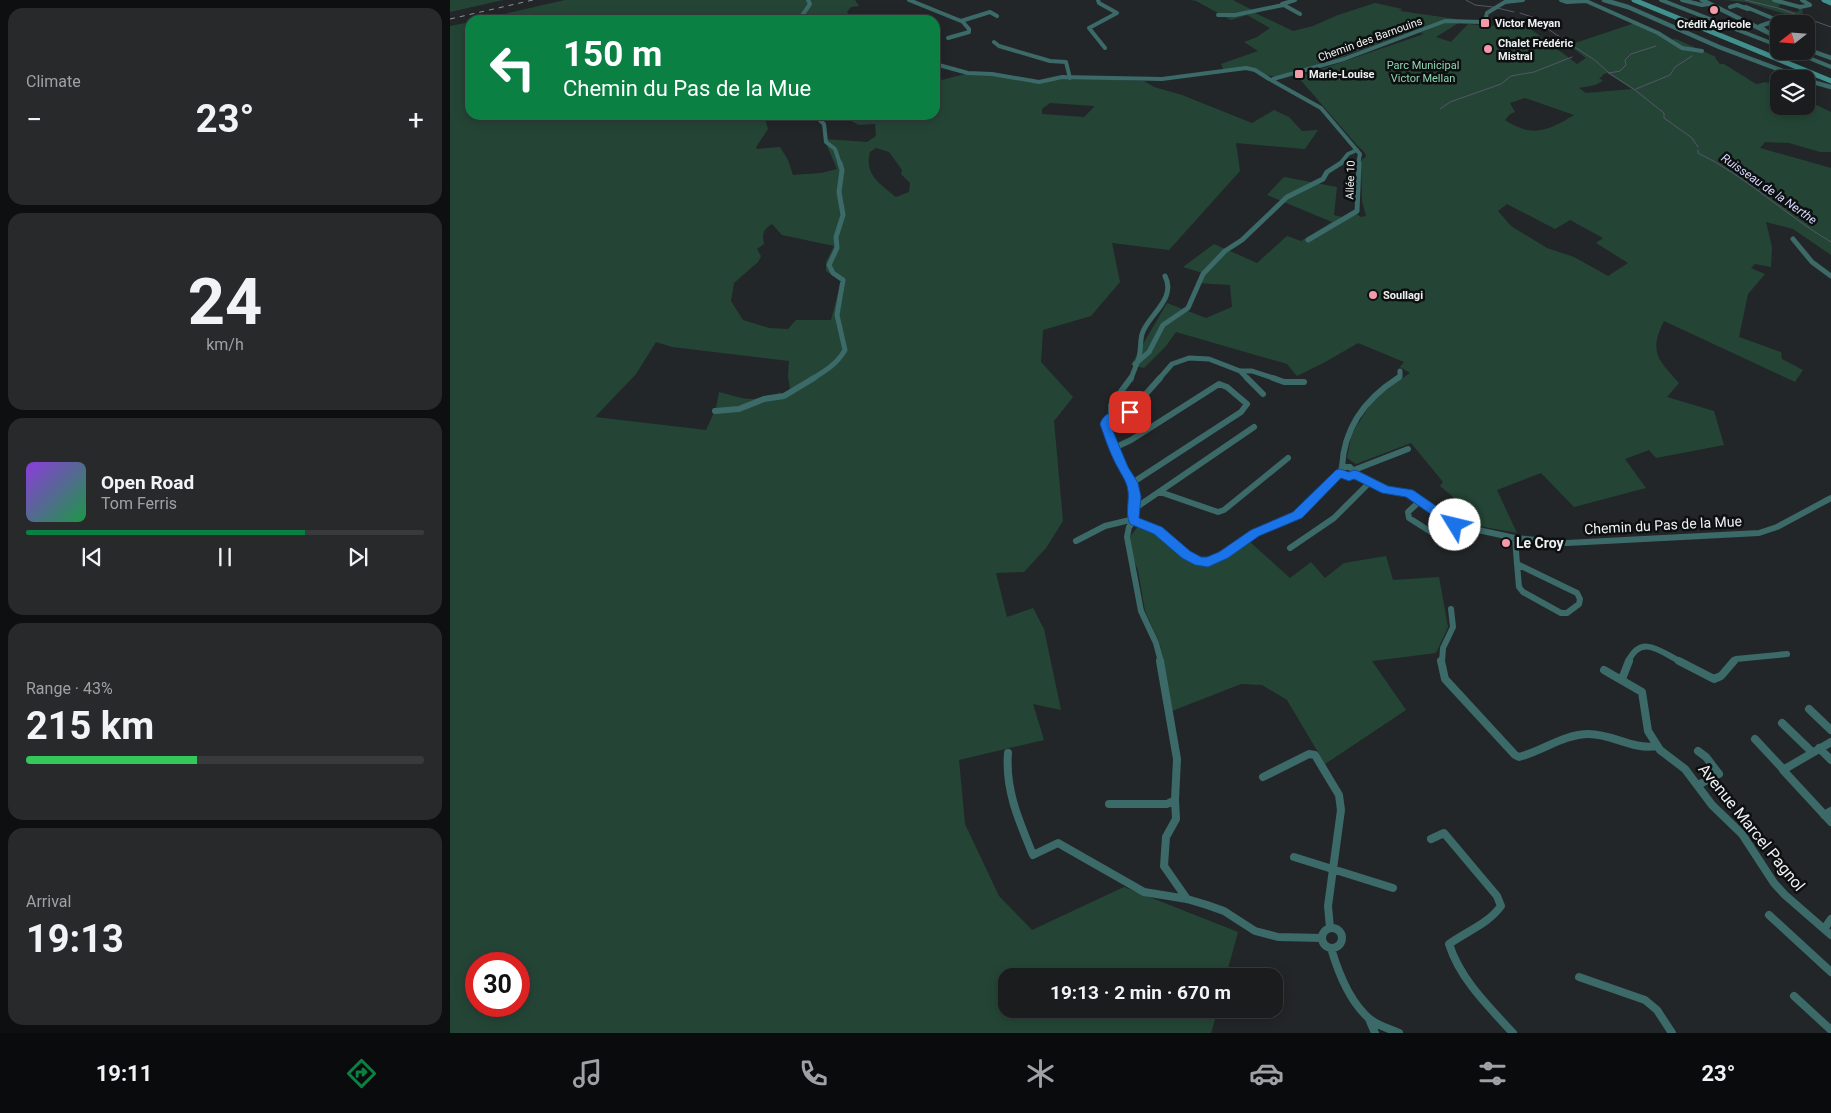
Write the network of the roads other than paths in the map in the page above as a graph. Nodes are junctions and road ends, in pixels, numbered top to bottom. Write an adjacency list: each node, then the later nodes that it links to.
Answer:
1 (808, 0): 22 (street)
2 (909, 0): 26 (street)
3 (1098, 0): 33 (street)
4 (1295, 0): 16 (street)
5 (1523, 0): 42 (street, Chemin des Barnouins)
6 (1561, 0): 34 (street)
7 (1604, 0): 40 (street)
8 (1634, 0): 44 (main road)
9 (1661, 0): 21 (street)
10 (1682, 0): 14 (street)
11 (1774, 0): 12 (street)
12 (1802, 0)
13 (1824, 0): 15 (main road)
14 (1702, 2): 29 (street)
15 (1831, 3)
16 (1283, 5): 19 (street); 23 (street)
17 (1730, 7): 27 (street)
18 (1746, 8): 25 (street)
19 (1300, 14)
20 (1689, 14): 21 (street)
21 (1696, 14): 32 (street)
22 (802, 15)
23 (1218, 15)
24 (1002, 17): 26 (street)
25 (1770, 17)
26 (962, 21): 30 (street)
27 (1770, 23): 28 (street)
28 (1770, 33)
29 (1769, 35)
30 (948, 38)
31 (994, 42): 41 (street)
32 (1770, 43)
33 (1105, 48)
34 (1702, 51)
35 (1815, 52): 36 (street)
36 (1831, 58)
37 (1814, 60): 39 (street)
38 (940, 65): 41 (street)
39 (1831, 67)
40 (1781, 70)
41 (1070, 78): 42 (street)
42 (1271, 79): 46 (street, Allée 10)
43 (1815, 81): 44 (street)
44 (1831, 85)
45 (820, 120): 56 (street)
46 (1357, 150): 48 (street, Allée 10); 51 (street)
47 (1793, 239): 50 (street)
48 (1308, 240)
49 (1165, 276): 51 (street)
50 (1831, 276)
51 (1136, 364): 57 (street)
52 (1240, 371): 54 (street); 55 (street); 57 (street)
53 (1400, 371): 62 (street)
54 (1304, 382)
55 (1263, 394)
56 (715, 411)
57 (1111, 415): 59 (street)
58 (1254, 427): 66 (street)
59 (1114, 448): 65 (street); 65 (street)
60 (1408, 449): 63 (street)
61 (1288, 458): 66 (street)
62 (1341, 470): 63 (street); 63 (street); 70 (street)
63 (1354, 472): 64 (street, Chemin du Pas de la Mue)
64 (1370, 482): 68 (street, Chemin du Pas de la Mue); 74 (street)
65 (1132, 483): 69 (street)
66 (1160, 492): 69 (street)
67 (1831, 498): 72 (street, Chemin du Pas de la Mue)
68 (1421, 500): 71 (street, Chemin du Pas de la Mue); 71 (street)
69 (1134, 509): 70 (street)
70 (1134, 520): 73 (street); 93 (street)
71 (1467, 529): 72 (street, Chemin du Pas de la Mue)
72 (1515, 538): 75 (street)
73 (1076, 541)
74 (1290, 548)
75 (1517, 564): 75 (street)
76 (1451, 609): 85 (street)
77 (1787, 654): 79 (street)
78 (1604, 670): 79 (street, Avenue Marcel Pagnol)
79 (1622, 679): 85 (street, Avenue Marcel Pagnol)
80 (1809, 709): 82 (street)
81 (1782, 723): 86 (street)
82 (1831, 730)
83 (1755, 739): 90 (street)
84 (1831, 742): 86 (street)
85 (1657, 746): 92 (street, Avenue Marcel Pagnol)
86 (1815, 750): 89 (street); 90 (street)
87 (1698, 751): 92 (street)
88 (1008, 753): 101 (street)
89 (1831, 760)
90 (1783, 769): 95 (street)
91 (1262, 777): 99 (street)
92 (1698, 785): 105 (street, Avenue Marcel Pagnol)
93 (1175, 800): 94 (street); 101 (street)
94 (1109, 804)
95 (1828, 813): 96 (street)
96 (1831, 822)
97 (1431, 839): 115 (street)
98 (1294, 856): 99 (street)
99 (1333, 870): 100 (street); 104 (street)
100 (1393, 888)
101 (1186, 899): 106 (street)
102 (1769, 915): 108 (street)
103 (1831, 919): 105 (street)
104 (1330, 928): 106 (street); 107 (street)
105 (1828, 932)
106 (1322, 938): 107 (street)
107 (1331, 948): 111 (street)
108 (1831, 972)
109 (1579, 977): 116 (street)
110 (1794, 996): 112 (street)
111 (1369, 1019): 113 (street); 114 (street)
112 (1831, 1030)
113 (1375, 1033)
114 (1399, 1033)
115 (1513, 1033)
116 (1672, 1033)

